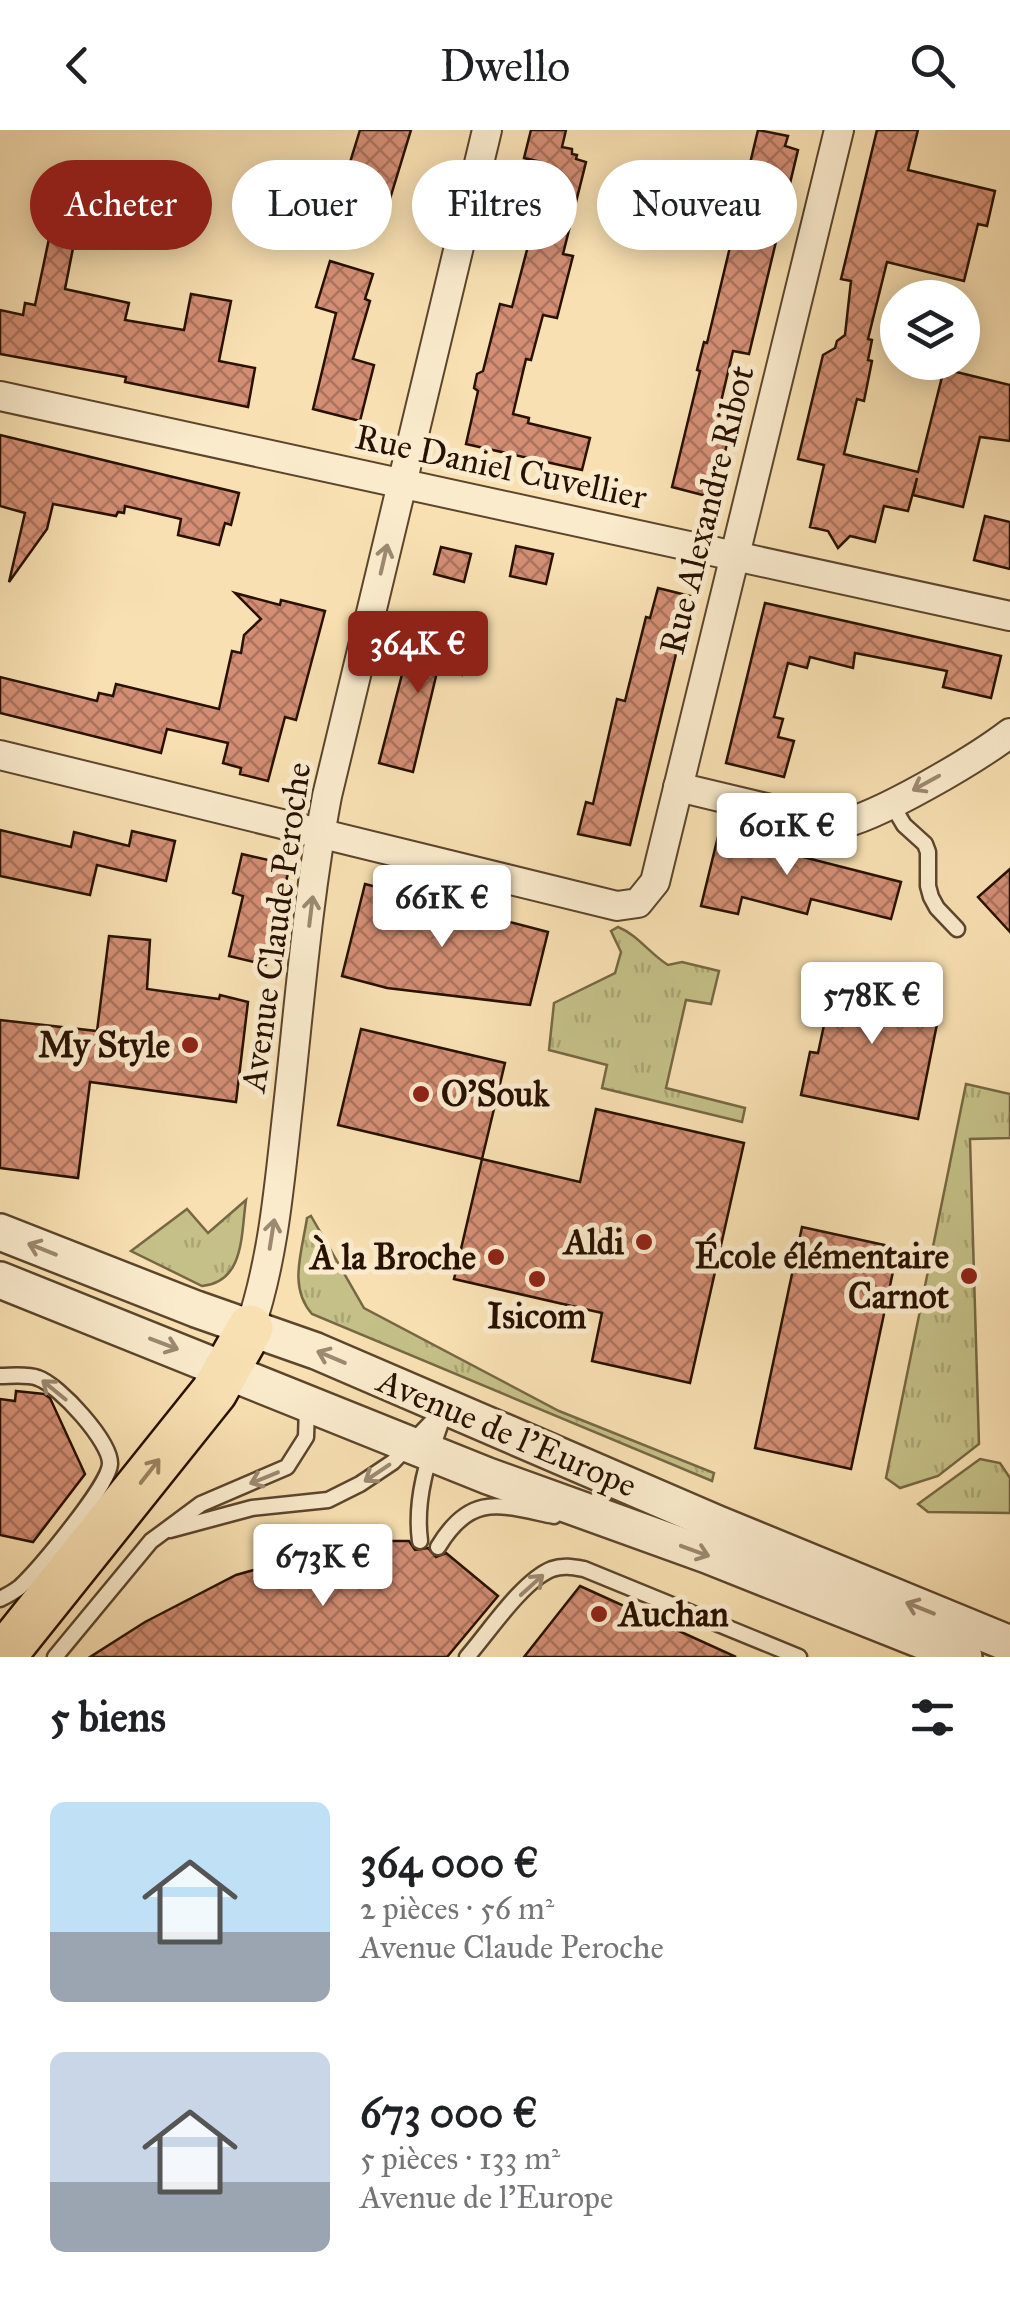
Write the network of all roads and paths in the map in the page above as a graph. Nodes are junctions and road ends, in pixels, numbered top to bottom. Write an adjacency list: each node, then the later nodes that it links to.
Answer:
1 (487, 130): 4 (street, Avenue Claude Peroche)
2 (838, 130): 5 (street, Rue Alexandre Ribot)
3 (0, 396): 4 (street, Rue Daniel Cuvellier)
4 (402, 484): 5 (street, Rue Daniel Cuvellier); 11 (street, Avenue Claude Peroche, one-way to 4)
5 (734, 556): 6 (street, Rue Daniel Cuvellier); 9 (street, Rue Alexandre Ribot)
6 (1010, 616)
7 (1010, 733): 10 (street, one-way to 10)
8 (0, 755): 11 (street)
9 (678, 787): 10 (street); 11 (street, Rue Alexandre Ribot)
10 (890, 803): 12 (lane)
11 (320, 834): 15 (street, Avenue Claude Peroche, one-way to 11)
12 (958, 929)
13 (0, 1232): 15 (street, Avenue de l'Europe, one-way to 13)
14 (0, 1280): 16 (street, Avenue de l'Europe, one-way to 16)
15 (250, 1328): 16 (highway); 19 (street, Avenue de l'Europe, one-way to 15)
16 (228, 1370): 18 (street, Avenue de l'Europe); 27 (highway, one-way to 16)
17 (0, 1376): 25 (lane, one-way to 17)
18 (306, 1402): 20 (street, Avenue de l'Europe); 21 (lane, one-way to 21)
19 (447, 1406): 20 (lane); 26 (street, Avenue de l'Europe, one-way to 19)
20 (421, 1448): 21 (lane, one-way to 21); 22 (street, Avenue de l'Europe); 23 (lane)
21 (162, 1532): 28 (lane)
22 (650, 1534): 24 (lane); 31 (street, Avenue de l'Europe, one-way to 31)
23 (420, 1541)
24 (438, 1547)
25 (0, 1600)
26 (1010, 1644)
27 (2, 1657)
28 (54, 1657)
29 (468, 1657): 30 (lane, one-way to 30)
30 (799, 1657)
31 (964, 1657)

